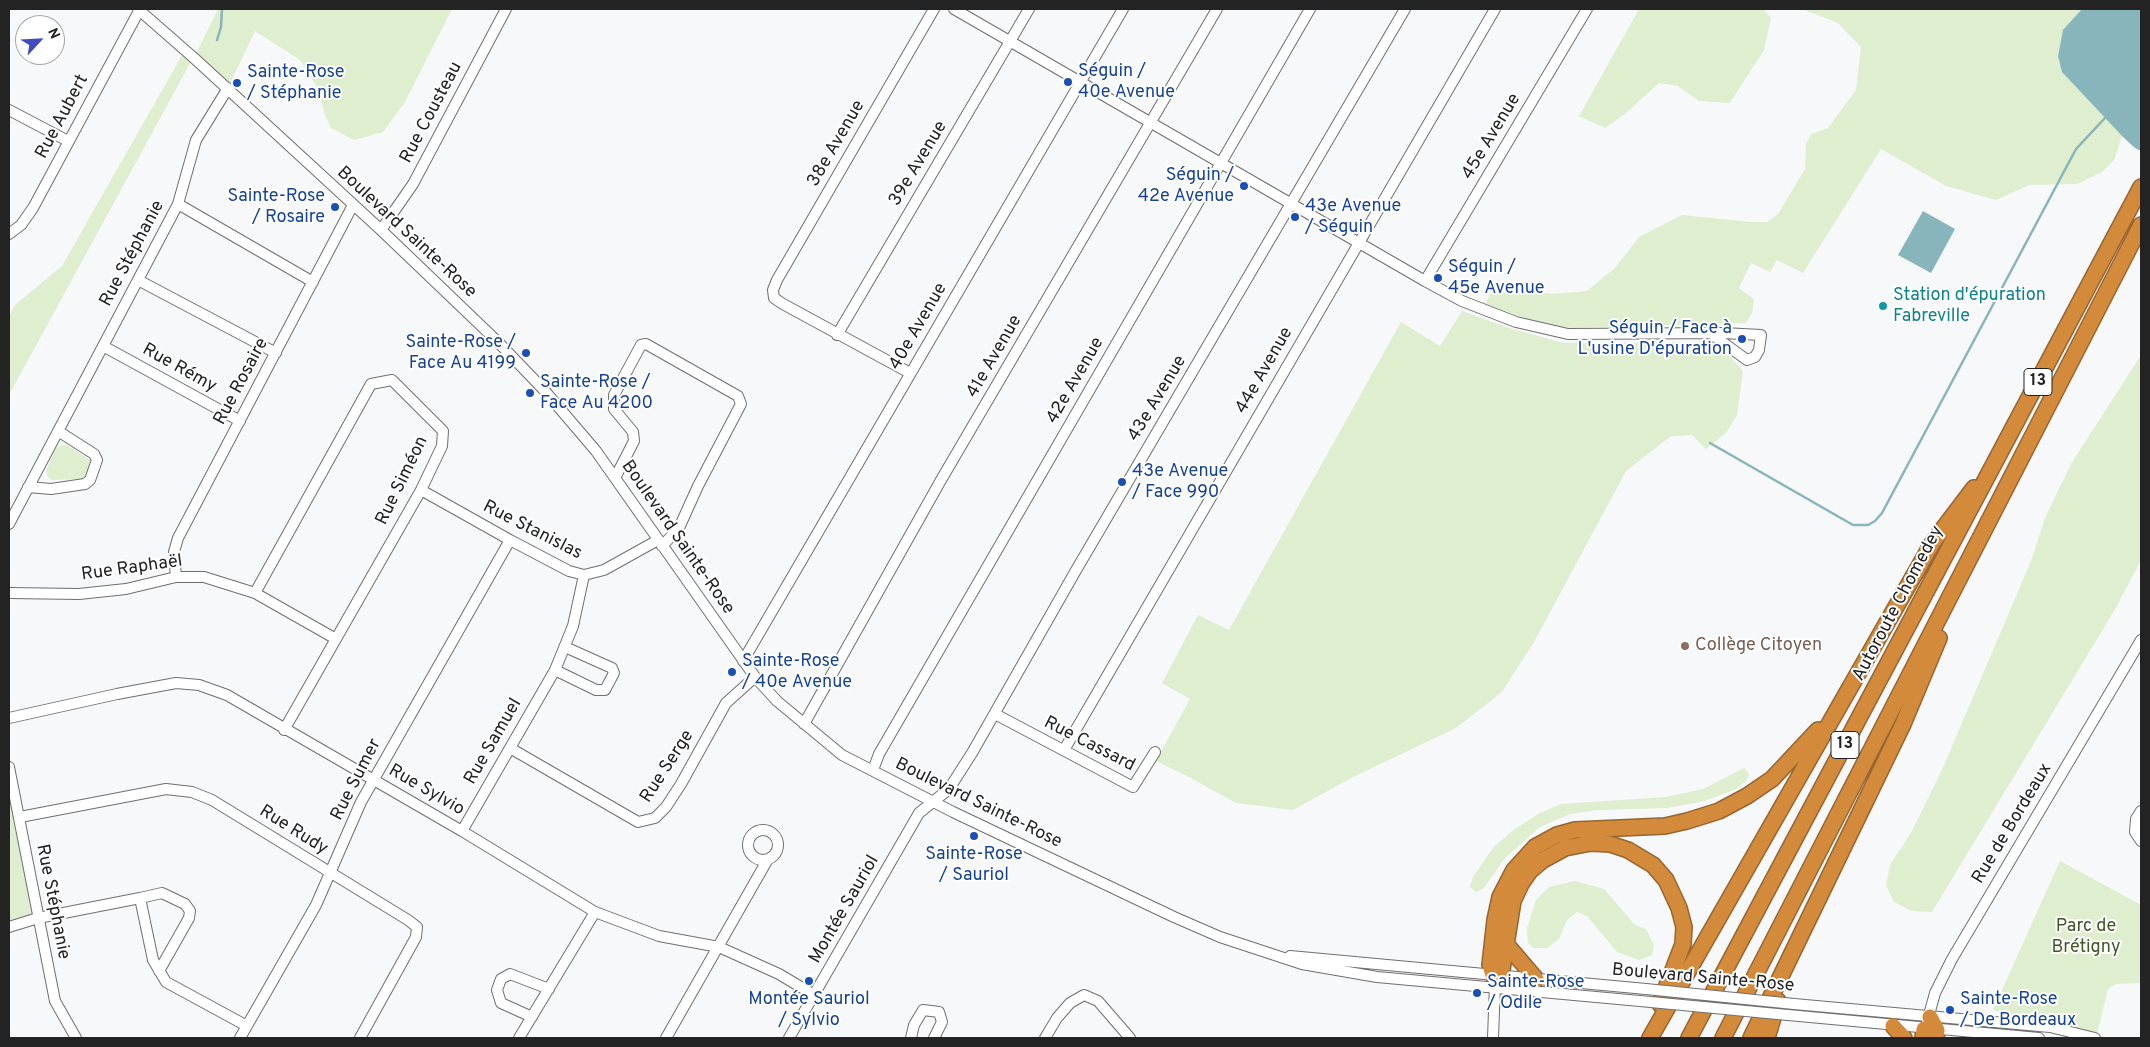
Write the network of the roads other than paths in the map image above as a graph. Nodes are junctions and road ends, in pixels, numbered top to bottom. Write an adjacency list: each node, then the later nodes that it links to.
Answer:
1 (139, 9): 14 (street, Boulevard Sainte-Rose); 17 (street, Rue Aubert)
2 (506, 9): 24 (street, Rue Cousteau)
3 (934, 9): 31 (street, 38e Avenue)
4 (954, 9): 12 (street)
5 (1029, 9): 12 (street, 39e Avenue)
6 (1122, 9): 13 (street, 40e Avenue)
7 (1218, 9): 16 (street, 41e Avenue)
8 (1310, 9): 18 (street, 42e Avenue)
9 (1405, 9): 21 (street, 43e Avenue)
10 (1495, 9): 26 (street, 44e Avenue)
11 (1587, 9): 28 (street, 45e Avenue)
12 (1010, 42): 13 (street); 31 (street, 39e Avenue)
13 (1080, 82): 16 (street); 34 (street, 40e Avenue)
14 (228, 88): 20 (street, Rue Stéphanie); 22 (street, Boulevard Sainte-Rose)
15 (9, 110): 17 (street)
16 (1151, 123): 18 (street); 58 (street, 41e Avenue)
17 (68, 141): 25 (street, Rue Aubert)
18 (1221, 163): 21 (street); 64 (street, 42e Avenue)
19 (2139, 192): 37 (highway, Autoroute Chomedey / 13)
20 (178, 204): 27 (street, Rue Stéphanie); 29 (street)
21 (1292, 204): 26 (street); 56 (street, 43e Avenue)
22 (353, 205): 24 (street, Boulevard Sainte-Rose); 29 (street, Rue Rosaire)
23 (2141, 226): 42 (highway, 13)
24 (381, 230): 38 (street, Boulevard Sainte-Rose)
25 (9, 234)
26 (1358, 242): 28 (street); 61 (street, 44e Avenue)
27 (138, 280): 32 (street, Rue Stéphanie); 33 (street)
28 (1425, 281): 30 (street)
29 (313, 282): 33 (street, Rue Rosaire)
30 (1710, 333): 30 (street)
31 (837, 335): 34 (street)
32 (103, 346): 35 (street, Rue Rémy); 36 (street, Rue Stéphanie)
33 (276, 352): 35 (street, Rue Rosaire)
34 (910, 374): 52 (street, 40e Avenue)
35 (240, 421): 46 (street, Rue Rosaire)
36 (58, 431): 39 (street, Rue Stéphanie); 39 (street)
37 (2002, 451): 55 (highway); 101 (highway, Autoroute Chomedey / 13)
38 (615, 478): 44 (street, Boulevard Sainte-Rose); 44 (street, Rue Stanislas)
39 (28, 487): 41 (street, Rue Stéphanie)
40 (421, 490): 43 (street, Rue Stanislas); 48 (street, Rue Siméon); 49 (street, Rue Siméon)
41 (9, 524)
42 (1983, 533): 79 (highway); 102 (highway, 13)
43 (510, 540): 45 (street, Rue Stanislas); 65 (street, Rue Sumer)
44 (660, 543): 45 (street, Rue Stanislas); 52 (street, Boulevard Sainte-Rose)
45 (584, 575): 51 (street, Rue Samuel)
46 (176, 577): 47 (street, Rue Raphaël); 48 (street, Rue Raphaël)
47 (9, 593)
48 (255, 594): 49 (street, Rue Raphaël)
49 (336, 639): 59 (street, Rue Siméon)
50 (2141, 640): 88 (street, Rue de Bordeaux)
51 (565, 647): 53 (street, Rue Samuel); 53 (street)
52 (743, 661): 54 (street, Boulevard Sainte-Rose)
53 (555, 670): 60 (street, Rue Samuel)
54 (755, 677): 58 (street, Boulevard Sainte-Rose); 60 (street, Rue Serge)
55 (1838, 709): 82 (highway); 100 (highway)
56 (994, 714): 61 (street, Rue Cassard); 66 (street, 43e Avenue)
57 (9, 718): 59 (street, Rue Sylvio)
58 (804, 724): 64 (street, Boulevard Sainte-Rose)
59 (284, 730): 65 (street, Rue Sylvio)
60 (510, 748): 69 (street, Rue Samuel)
61 (1064, 750): 62 (street, Rue Cassard)
62 (1155, 752)
63 (9, 768): 68 (street, Rue Stéphanie)
64 (873, 770): 66 (street, Boulevard Sainte-Rose)
65 (374, 780): 69 (street, Rue Sylvio); 72 (street, Rue Sumer)
66 (933, 802): 82 (street, Boulevard Sainte-Rose); 84 (street, Montée Sauriol)
67 (2141, 811): 70 (street)
68 (20, 817): 72 (street, Rue Rudy); 75 (street, Rue Stéphanie)
69 (462, 831): 74 (street, Rue Sylvio)
70 (2141, 841)
71 (768, 859): 78 (street)
72 (331, 873): 86 (street, Rue Sumer); 91 (street, Rue Rudy)
73 (140, 898): 75 (street); 80 (street); 80 (street)
74 (595, 912): 78 (street, Rue Sylvio); 83 (street)
75 (38, 918): 76 (street); 89 (street, Rue Stéphanie)
76 (9, 927)
77 (1507, 945): 81 (highway); 82 (highway); 100 (highway)
78 (719, 947): 84 (street, Rue Sylvio); 93 (street)
79 (1788, 961): 103 (highway); 104 (highway)
80 (159, 971): 86 (street)
81 (1536, 979): 82 (street, Boulevard Sainte-Rose); 88 (street, Boulevard Sainte-Rose, bridge)
82 (1497, 980): 87 (street, Boulevard Sainte-Rose, bridge); 99 (street)
83 (549, 989): 85 (street); 85 (street)
84 (814, 995): 94 (street, Montée Sauriol)
85 (532, 1017): 92 (street)
86 (247, 1026): 90 (street, Rue Sumer)
87 (1892, 1026): 88 (street, Boulevard Sainte-Rose); 105 (highway)
88 (1930, 1030): 106 (street, Boulevard Sainte-Rose); 107 (street, Boulevard Sainte-Rose)
89 (76, 1038)
90 (240, 1038)
91 (360, 1038)
92 (519, 1038)
93 (666, 1038)
94 (789, 1038)
95 (911, 1038): 96 (street)
96 (934, 1038)
97 (1045, 1038): 98 (street)
98 (1130, 1038)
99 (1493, 1038)
100 (1648, 1038)
101 (1689, 1038)
102 (1723, 1038)
103 (1751, 1038)
104 (1767, 1038)
105 (1904, 1038)
106 (2039, 1038)
107 (2094, 1038)

